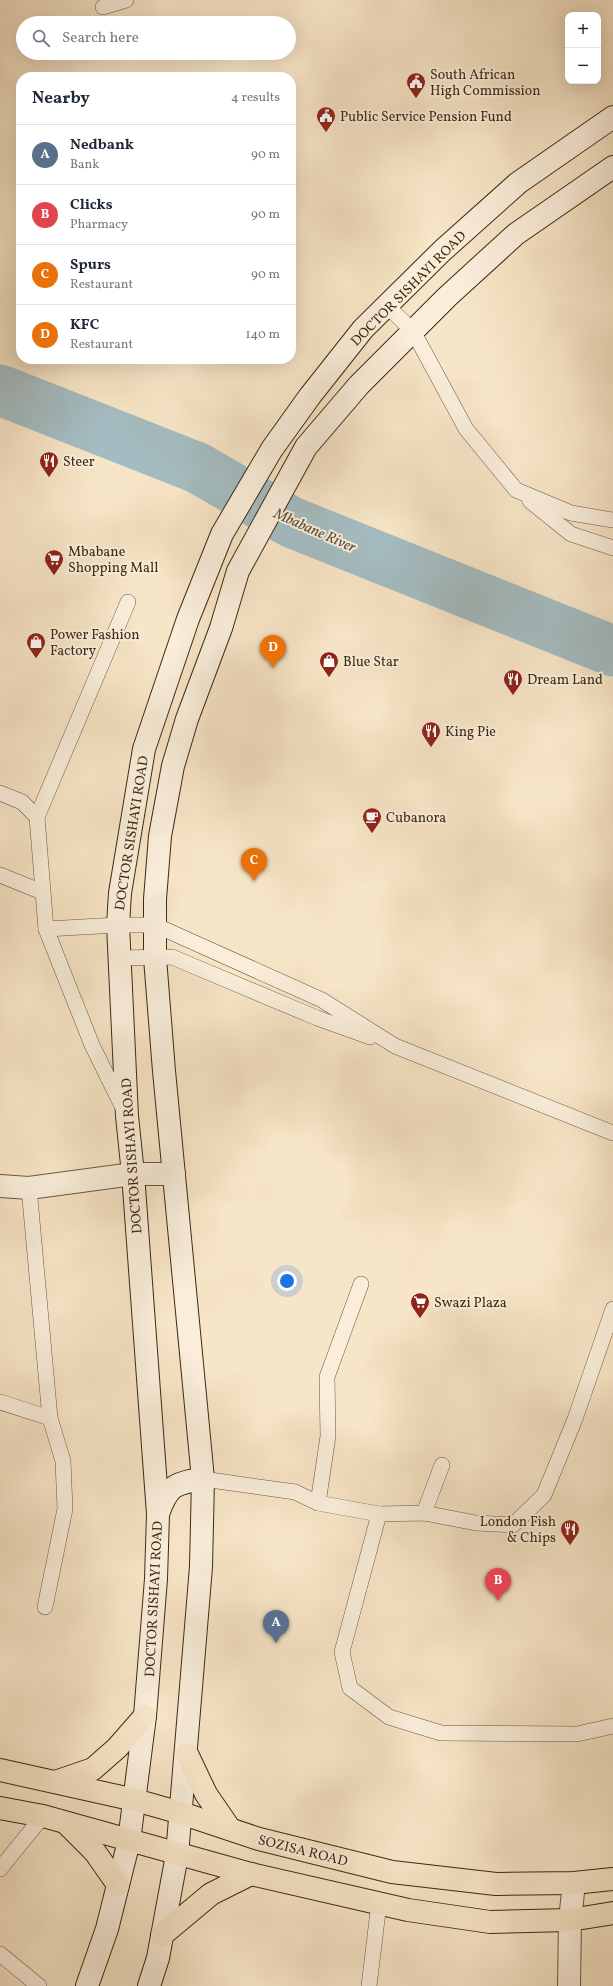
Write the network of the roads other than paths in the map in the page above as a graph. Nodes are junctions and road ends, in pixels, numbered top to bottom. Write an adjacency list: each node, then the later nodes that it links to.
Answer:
1 (126, 0): 2 (lane)
2 (103, 7)
3 (613, 117): 5 (main road, DOCTOR SISHAYI ROAD)
4 (613, 167): 6 (main road)
5 (387, 306): 6 (lane); 15 (main road, DOCTOR SISHAYI ROAD)
6 (413, 331): 7 (lane); 16 (main road)
7 (516, 490): 8 (lane); 9 (lane)
8 (613, 520)
9 (613, 548)
10 (128, 602): 12 (lane)
11 (0, 793): 12 (lane)
12 (37, 817): 14 (lane)
13 (0, 875): 14 (lane)
14 (42, 892): 17 (lane)
15 (118, 925): 16 (lane); 17 (lane); 18 (main road, DOCTOR SISHAYI ROAD)
16 (155, 925): 19 (main road); 20 (lane)
17 (46, 930): 21 (lane)
18 (120, 958): 19 (lane); 21 (main road, DOCTOR SISHAYI ROAD)
19 (155, 958): 20 (lane); 24 (main road)
20 (395, 1046): 22 (lane)
21 (127, 1116): 23 (main road, DOCTOR SISHAYI ROAD)
22 (613, 1133)
23 (133, 1174): 24 (main road); 26 (main road); 35 (main road, DOCTOR SISHAYI ROAD)
24 (174, 1174): 32 (main road)
25 (0, 1186): 26 (main road)
26 (29, 1188): 30 (lane)
27 (361, 1284): 33 (lane)
28 (613, 1309): 34 (lane)
29 (0, 1402): 30 (lane)
30 (50, 1418): 37 (lane)
31 (442, 1465): 34 (lane)
32 (203, 1479): 33 (lane); 35 (main road); 40 (main road)
33 (318, 1503): 36 (lane)
34 (424, 1513): 36 (lane)
35 (158, 1514): 38 (main road, DOCTOR SISHAYI ROAD)
36 (379, 1514): 39 (lane)
37 (44, 1607)
38 (145, 1716): 42 (main road); 43 (main road, DOCTOR SISHAYI ROAD)
39 (613, 1726)
40 (186, 1754): 45 (main road); 48 (main road)
41 (0, 1770): 42 (main road, SOZISA ROAD)
42 (55, 1782): 43 (main road, SOZISA ROAD)
43 (135, 1800): 45 (main road, SOZISA ROAD); 49 (main road, DOCTOR SISHAYI ROAD)
44 (0, 1808): 46 (main road)
45 (181, 1813): 48 (main road, SOZISA ROAD); 50 (main road)
46 (43, 1816): 47 (main road); 51 (lane)
47 (66, 1823): 49 (main road); 55 (main road)
48 (230, 1829): 54 (main road, SOZISA ROAD)
49 (129, 1841): 50 (main road); 55 (main road, DOCTOR SISHAYI ROAD)
50 (177, 1855): 52 (main road); 59 (main road)
51 (0, 1869)
52 (251, 1874): 56 (main road); 59 (main road)
53 (613, 1879): 54 (main road, SOZISA ROAD)
54 (574, 1884): 58 (main road)
55 (118, 1885): 62 (main road, DOCTOR SISHAYI ROAD)
56 (379, 1903): 58 (main road); 64 (lane)
57 (613, 1913): 58 (main road)
58 (570, 1920): 65 (main road)
59 (162, 1935): 63 (main road)
60 (0, 1954): 61 (lane)
61 (39, 1986)
62 (87, 1986)
63 (149, 1986)
64 (369, 1986)
65 (570, 1986)

